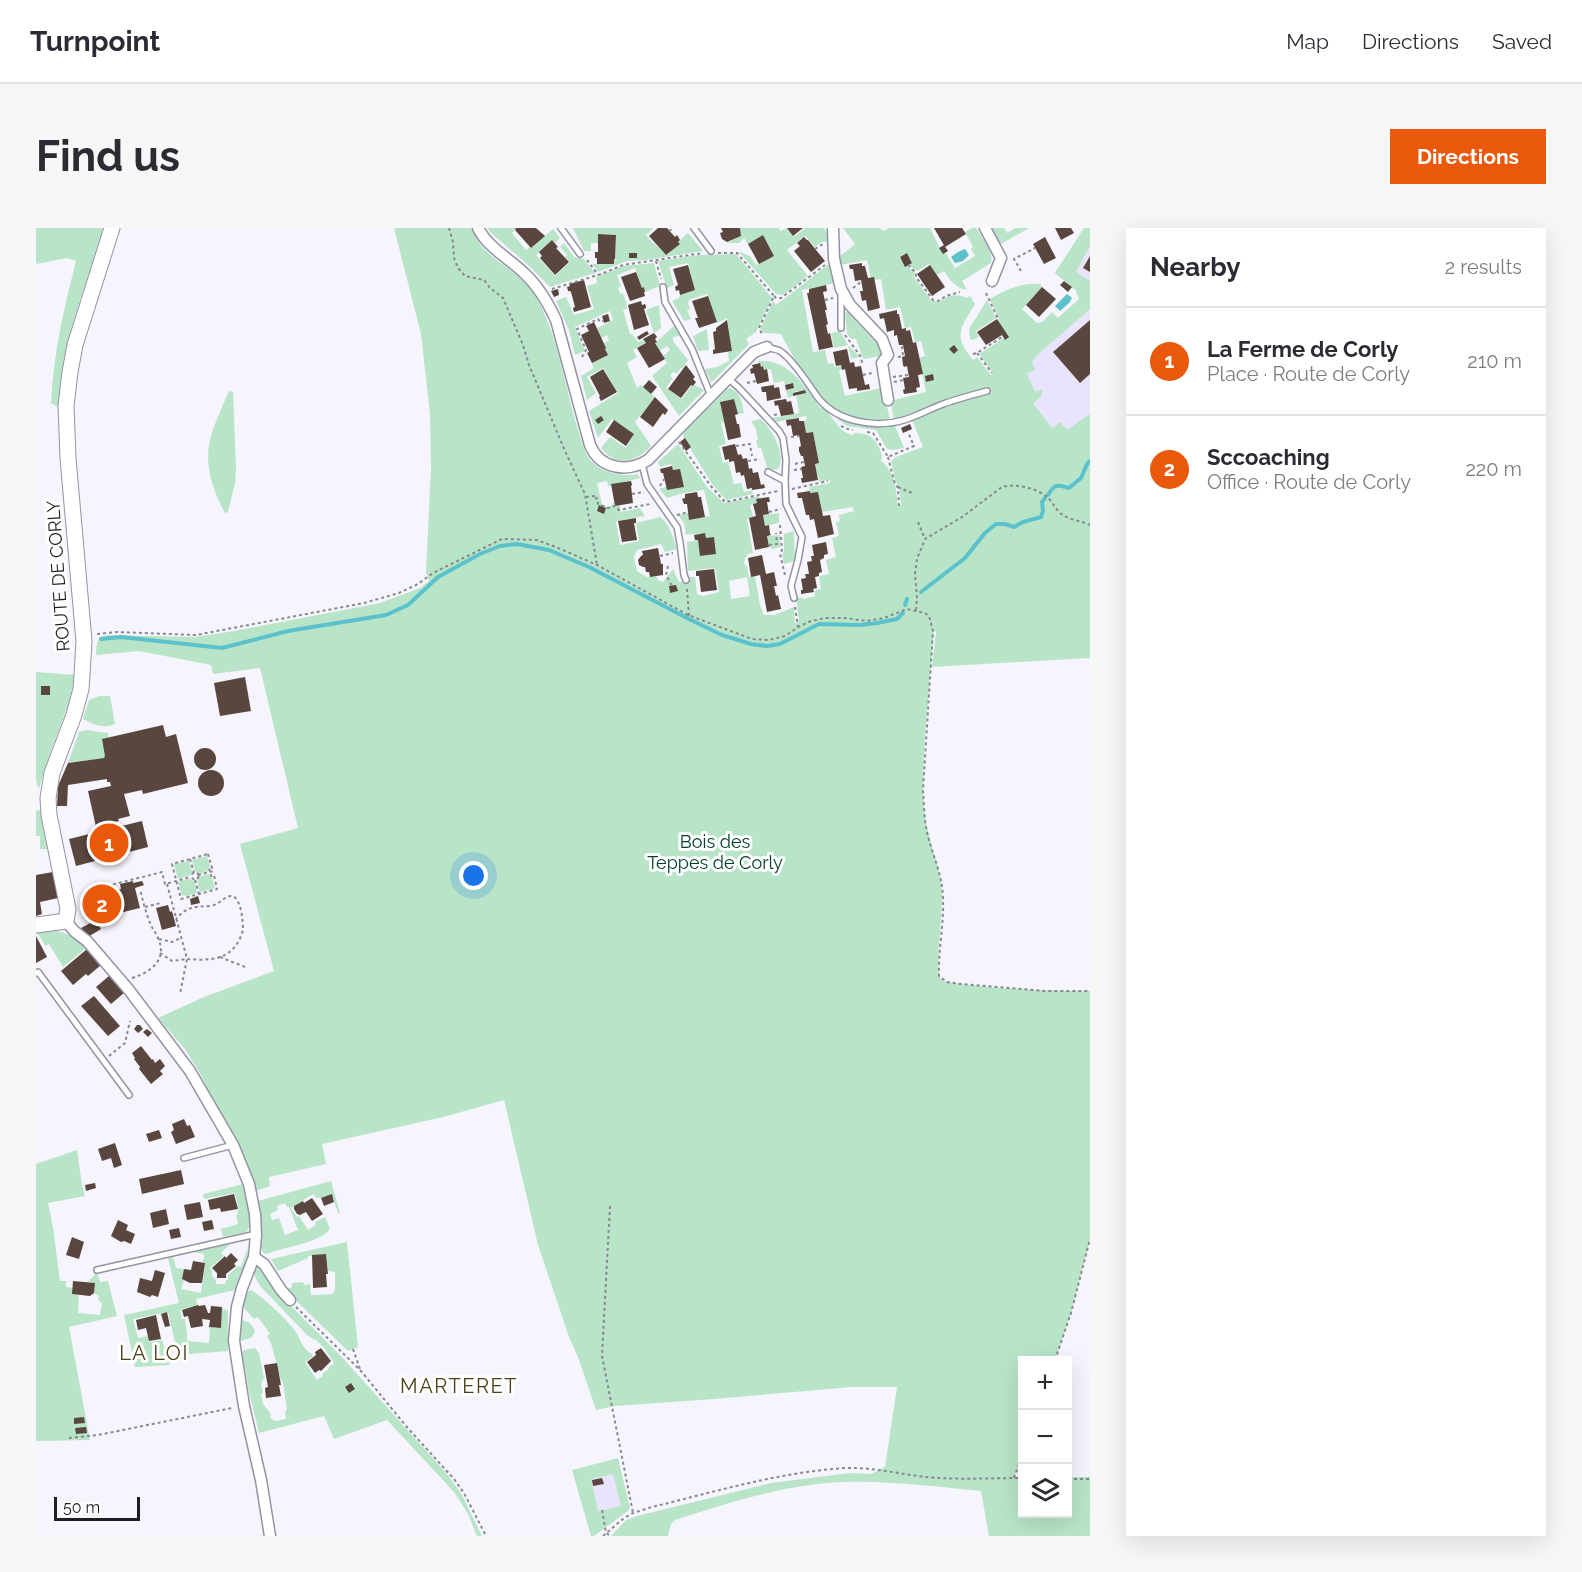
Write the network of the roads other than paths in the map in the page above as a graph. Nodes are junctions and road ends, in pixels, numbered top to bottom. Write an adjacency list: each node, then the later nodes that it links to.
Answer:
1 (112, 228): 23 (street, ROUTE DE CORLY)
2 (478, 228): 18 (street)
3 (561, 228): 8 (lane)
4 (694, 228): 7 (lane)
5 (833, 228): 11 (street)
6 (984, 228): 9 (street)
7 (712, 251)
8 (582, 254)
9 (992, 281)
10 (663, 287): 16 (lane)
11 (841, 289): 12 (lane); 17 (street)
12 (841, 328)
13 (767, 347): 14 (street); 15 (lane)
14 (728, 378): 16 (street); 20 (lane)
15 (987, 391)
16 (711, 396): 18 (street)
17 (888, 400)
18 (642, 464): 21 (lane)
19 (768, 472): 20 (lane)
20 (785, 481): 22 (lane)
21 (686, 580)
22 (794, 598)
23 (66, 921): 24 (street); 27 (street)
24 (36, 925)
25 (36, 972): 26 (lane)
26 (129, 1095)
27 (233, 1145): 28 (lane); 29 (street)
28 (184, 1158)
29 (256, 1235): 30 (street); 31 (lane)
30 (254, 1257): 32 (street); 33 (street)
31 (97, 1270)
32 (290, 1300)
33 (270, 1536)

